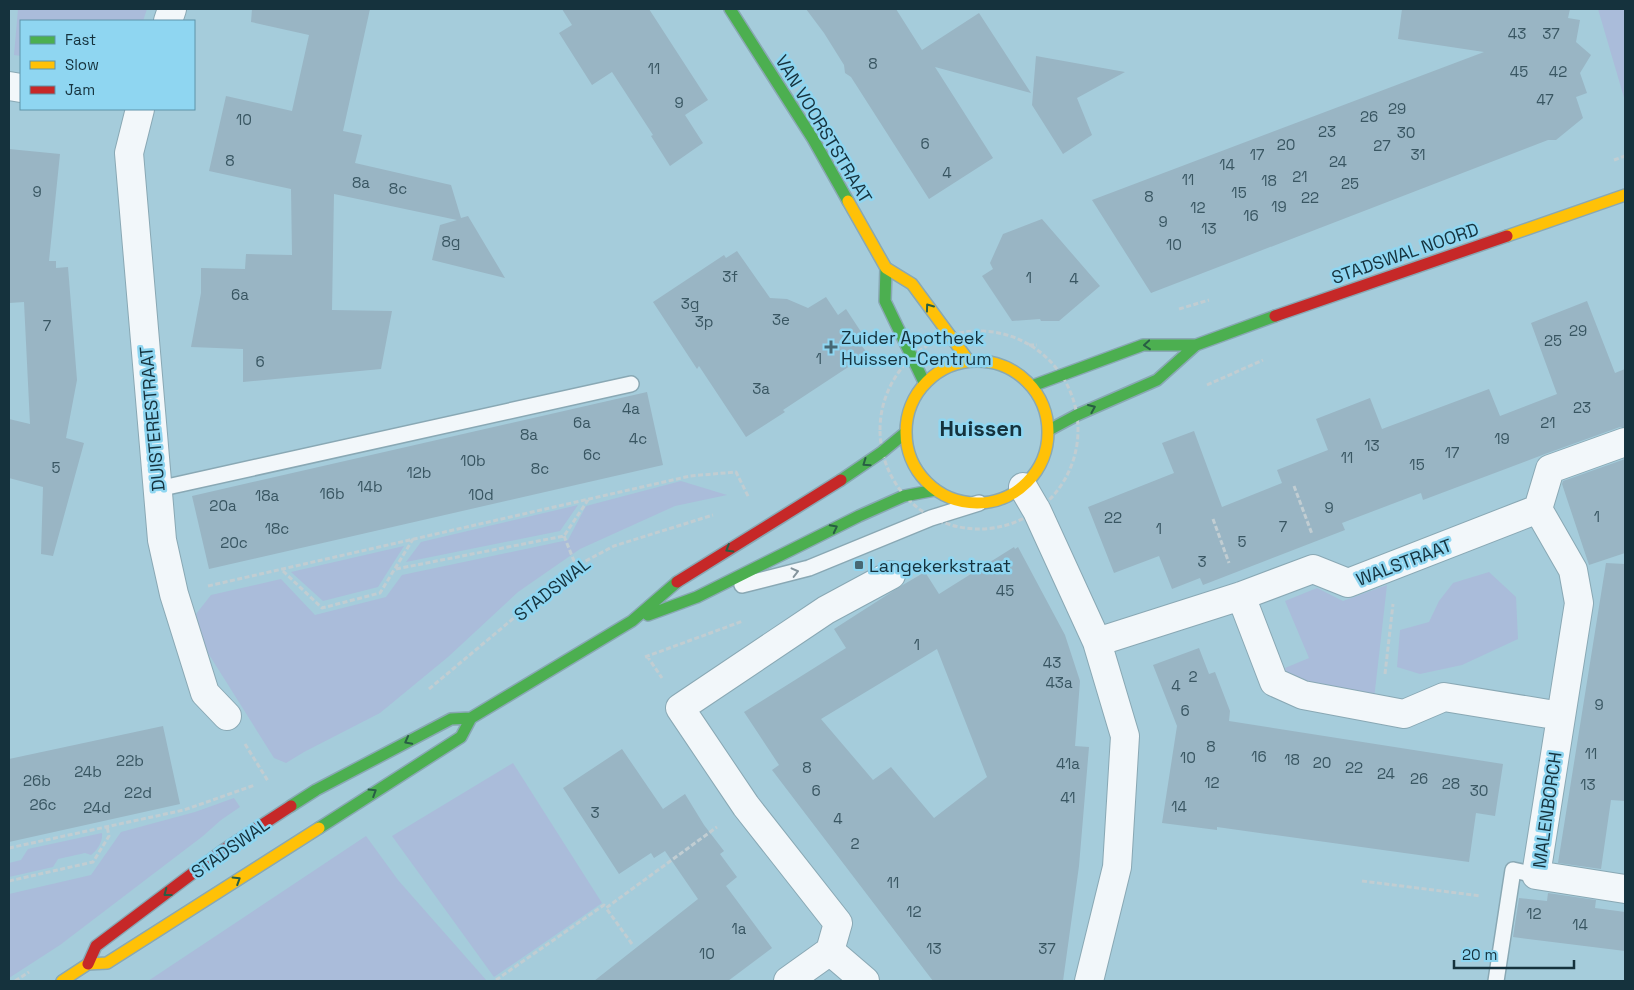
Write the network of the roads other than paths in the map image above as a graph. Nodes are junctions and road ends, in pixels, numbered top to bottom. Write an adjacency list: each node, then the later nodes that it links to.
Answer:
1 (730, 9): 4 (main road, VAN VOORSTSTRAAT)
2 (140, 110): 14 (street, DUISTERESTRAAT)
3 (1625, 195): 5 (main road, STADSWAL NOORD)
4 (886, 268): 6 (main road, VAN VOORSTSTRAAT, one-way to 4); 7 (main road)
5 (1196, 344): 9 (main road, STADSWAL NOORD, one-way to 9); 10 (main road, STADSWAL NOORD, one-way to 5)
6 (968, 360): 7 (main road); 9 (main road)
7 (924, 382): 11 (main road)
8 (631, 384): 14 (lane)
9 (1032, 386): 10 (main road)
10 (1049, 430): 13 (main road)
11 (905, 433): 15 (main road); 21 (main road, STADSWAL, one-way to 21)
12 (1625, 442): 17 (street)
13 (1023, 487): 16 (main road); 22 (street)
14 (158, 489): 23 (street, DUISTERESTRAAT)
15 (935, 490): 16 (main road); 20 (main road, STADSWAL, one-way to 15)
16 (979, 503): 20 (lane, STADSWAL, one-way to 16)
17 (1538, 509): 19 (street, WALSTRAAT); 24 (street, MALENBORCH)
18 (891, 575): 28 (street)
19 (1241, 596): 22 (street, WALSTRAAT); 24 (street)
20 (697, 597): 21 (main road, STADSWAL)
21 (632, 621): 25 (main road, STADSWAL)
22 (1097, 642): 33 (street)
23 (227, 716)
24 (1561, 716): 26 (street, MALENBORCH)
25 (471, 718): 29 (main road, STADSWAL, one-way to 25); 29 (main road, STADSWAL, one-way to 29)
26 (1536, 875): 27 (street, MALENBORCH); 34 (lane)
27 (1625, 889)
28 (830, 951): 31 (street); 32 (street)
29 (88, 964): 30 (main road, STADSWAL)
30 (62, 981)
31 (788, 981)
32 (865, 981)
33 (1089, 981)
34 (1496, 981)

